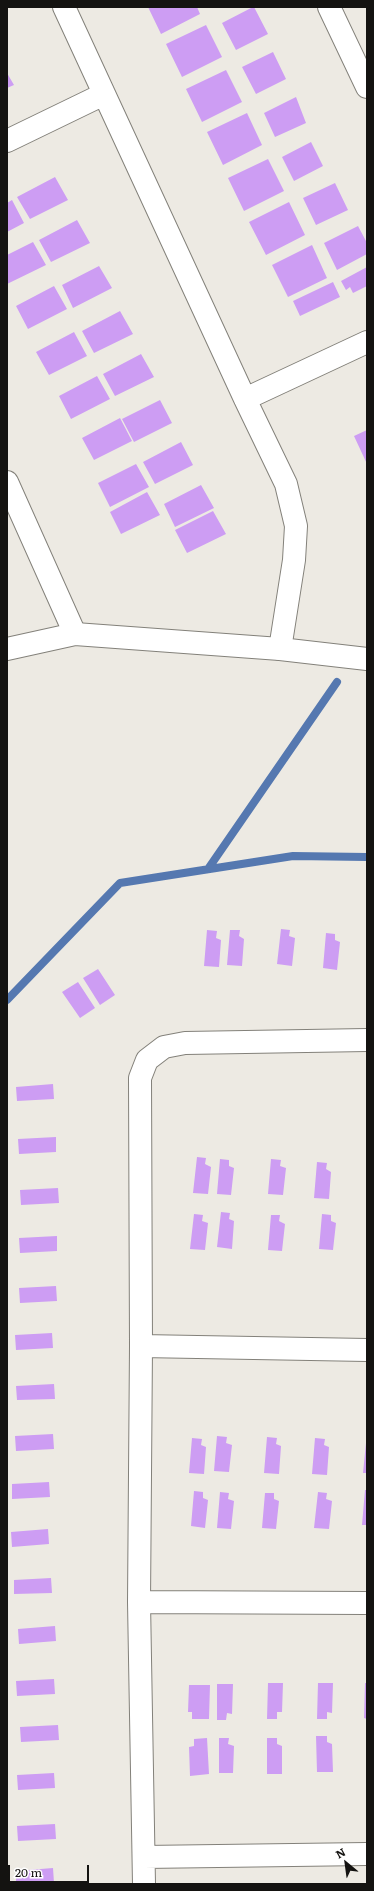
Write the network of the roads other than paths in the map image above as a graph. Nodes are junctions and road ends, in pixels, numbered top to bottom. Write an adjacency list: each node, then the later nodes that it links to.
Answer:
1 (64, 7): 4 (street)
2 (329, 7): 3 (street)
3 (367, 86)
4 (104, 94): 5 (street); 7 (street)
5 (7, 141)
6 (367, 342): 7 (street)
7 (245, 399): 11 (street)
8 (7, 482): 9 (street)
9 (75, 634): 10 (street); 11 (street)
10 (7, 649)
11 (280, 649): 12 (street)
12 (367, 659)
13 (367, 1040): 14 (street)
14 (141, 1346): 15 (street); 16 (street)
15 (367, 1350)
16 (139, 1602): 17 (street); 19 (street)
17 (367, 1603)
18 (367, 1854): 19 (street)
19 (144, 1857): 20 (street)
20 (144, 1884)

